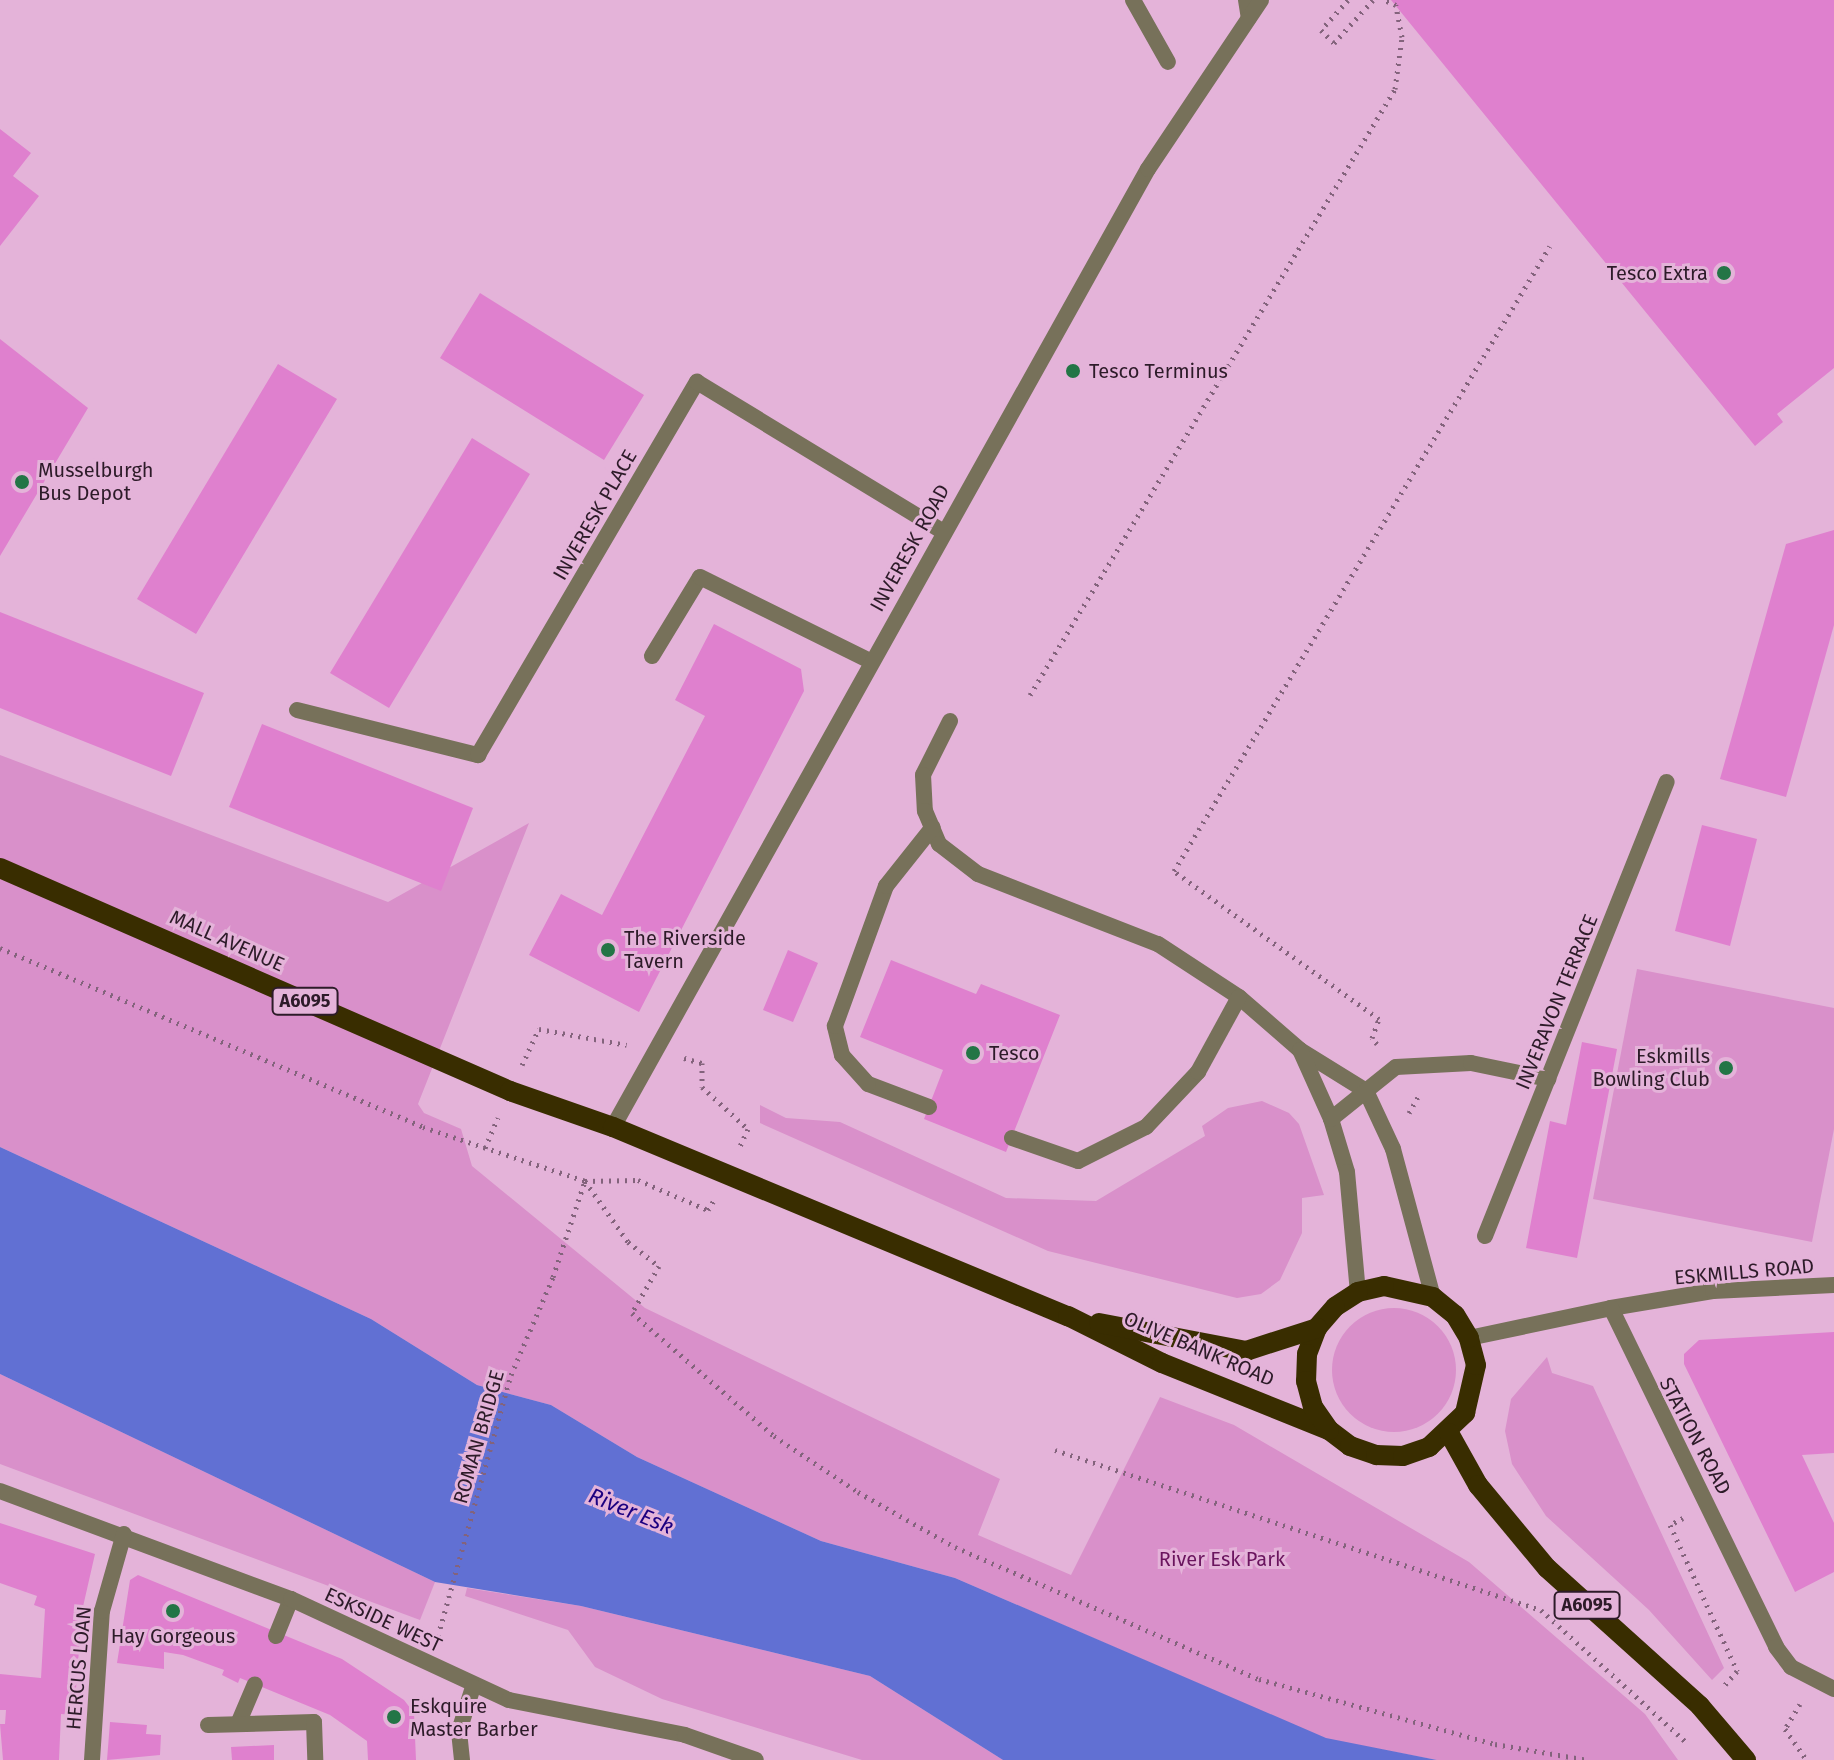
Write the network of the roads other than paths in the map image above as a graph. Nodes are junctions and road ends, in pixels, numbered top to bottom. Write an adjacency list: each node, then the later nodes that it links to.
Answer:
1 (1133, 0): 5 (street)
2 (1246, 0): 4 (street)
3 (1261, 0): 4 (street, INVERESK ROAD)
4 (1249, 18): 6 (street, INVERESK ROAD)
5 (1168, 62)
6 (942, 531): 8 (street, INVERESK ROAD); 9 (street, INVERESK PLACE)
7 (652, 656): 8 (street)
8 (870, 661): 20 (street, INVERESK ROAD)
9 (297, 710)
10 (950, 721): 12 (street)
11 (1667, 782): 16 (street, INVERAVON TERRACE)
12 (933, 827): 14 (street); 18 (street)
13 (0, 868): 20 (main road, MALL AVENUE / A6095)
14 (1239, 997): 15 (street); 21 (street)
15 (1300, 1050): 17 (street); 19 (street)
16 (1548, 1079): 17 (street); 22 (street, INVERAVON TERRACE)
17 (1366, 1091): 19 (street); 25 (street)
18 (929, 1107)
19 (1331, 1119): 24 (street)
20 (613, 1127): 27 (main road, A6095)
21 (1012, 1138)
22 (1485, 1236)
23 (1834, 1285): 26 (street, ESKMILLS ROAD)
24 (1358, 1292): 25 (main road); 28 (main road, OLIVE BANK ROAD / A6095)
25 (1433, 1297): 29 (main road)
26 (1611, 1308): 29 (street); 38 (street, STATION ROAD)
27 (1068, 1316): 28 (main road, OLIVE BANK ROAD / A6095); 30 (main road, OLIVE BANK ROAD / A6095)
28 (1317, 1328): 30 (main road, OLIVE BANK ROAD / A6095)
29 (1469, 1338): 31 (main road)
30 (1329, 1430): 31 (main road, OLIVE BANK ROAD / A6095)
31 (1449, 1433): 45 (main road, A6095)
32 (0, 1491): 33 (street, ESKSIDE WEST)
33 (124, 1534): 34 (street, ESKSIDE WEST); 41 (street, HERCUS LOAN)
34 (291, 1599): 35 (street); 37 (street, ESKSIDE WEST)
35 (276, 1636)
36 (255, 1684): 39 (street)
37 (473, 1687): 43 (street); 44 (street, ESKSIDE WEST)
38 (1834, 1689)
39 (238, 1724): 40 (street); 42 (street)
40 (208, 1725)
41 (92, 1760)
42 (315, 1760)
43 (462, 1760)
44 (756, 1760)
45 (1746, 1760)

